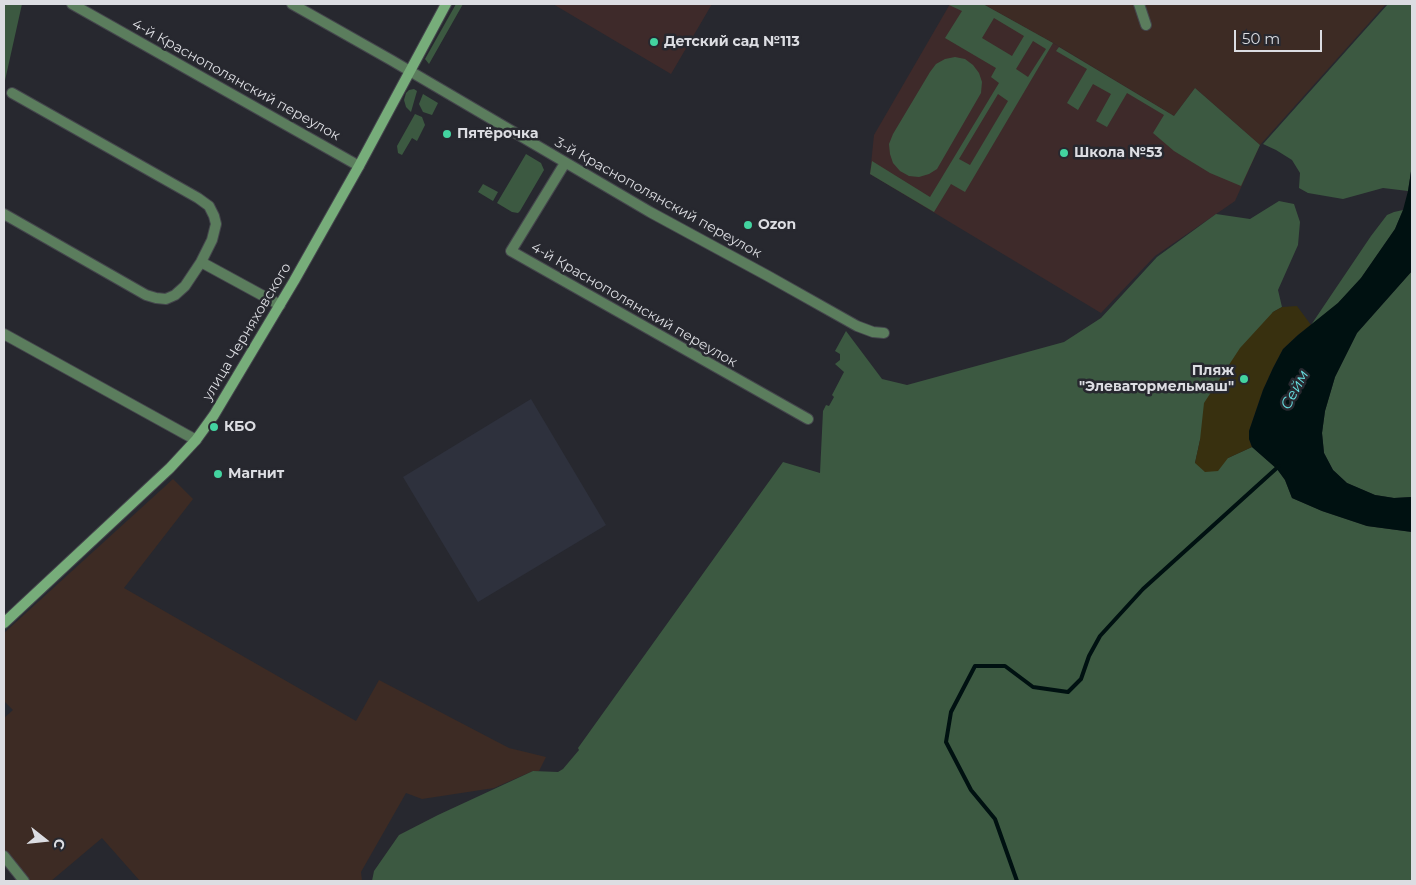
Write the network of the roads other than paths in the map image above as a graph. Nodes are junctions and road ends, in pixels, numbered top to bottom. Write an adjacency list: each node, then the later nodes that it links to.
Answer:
1 (72, 4): 9 (street, 4-й Краснополянский переулок)
2 (292, 4): 6 (street, 3-й Краснополянский переулок)
3 (446, 4): 6 (main road, улица Черняховского)
4 (1139, 4): 5 (street)
5 (1146, 24)
6 (409, 72): 8 (street, 3-й Краснополянский переулок); 9 (main road, улица Черняховского)
7 (12, 93): 11 (street)
8 (565, 163): 13 (street, 3-й Краснополянский переулок); 15 (street, 4-й Краснополянский переулок)
9 (359, 166): 12 (main road, улица Черняховского)
10 (4, 214): 11 (street)
11 (202, 262): 12 (street)
12 (280, 305): 16 (main road, улица Черняховского)
13 (884, 333)
14 (4, 334): 16 (street)
15 (808, 419)
16 (196, 440): 17 (main road, улица Черняховского)
17 (4, 623)
18 (4, 856): 19 (street)
19 (24, 881)

